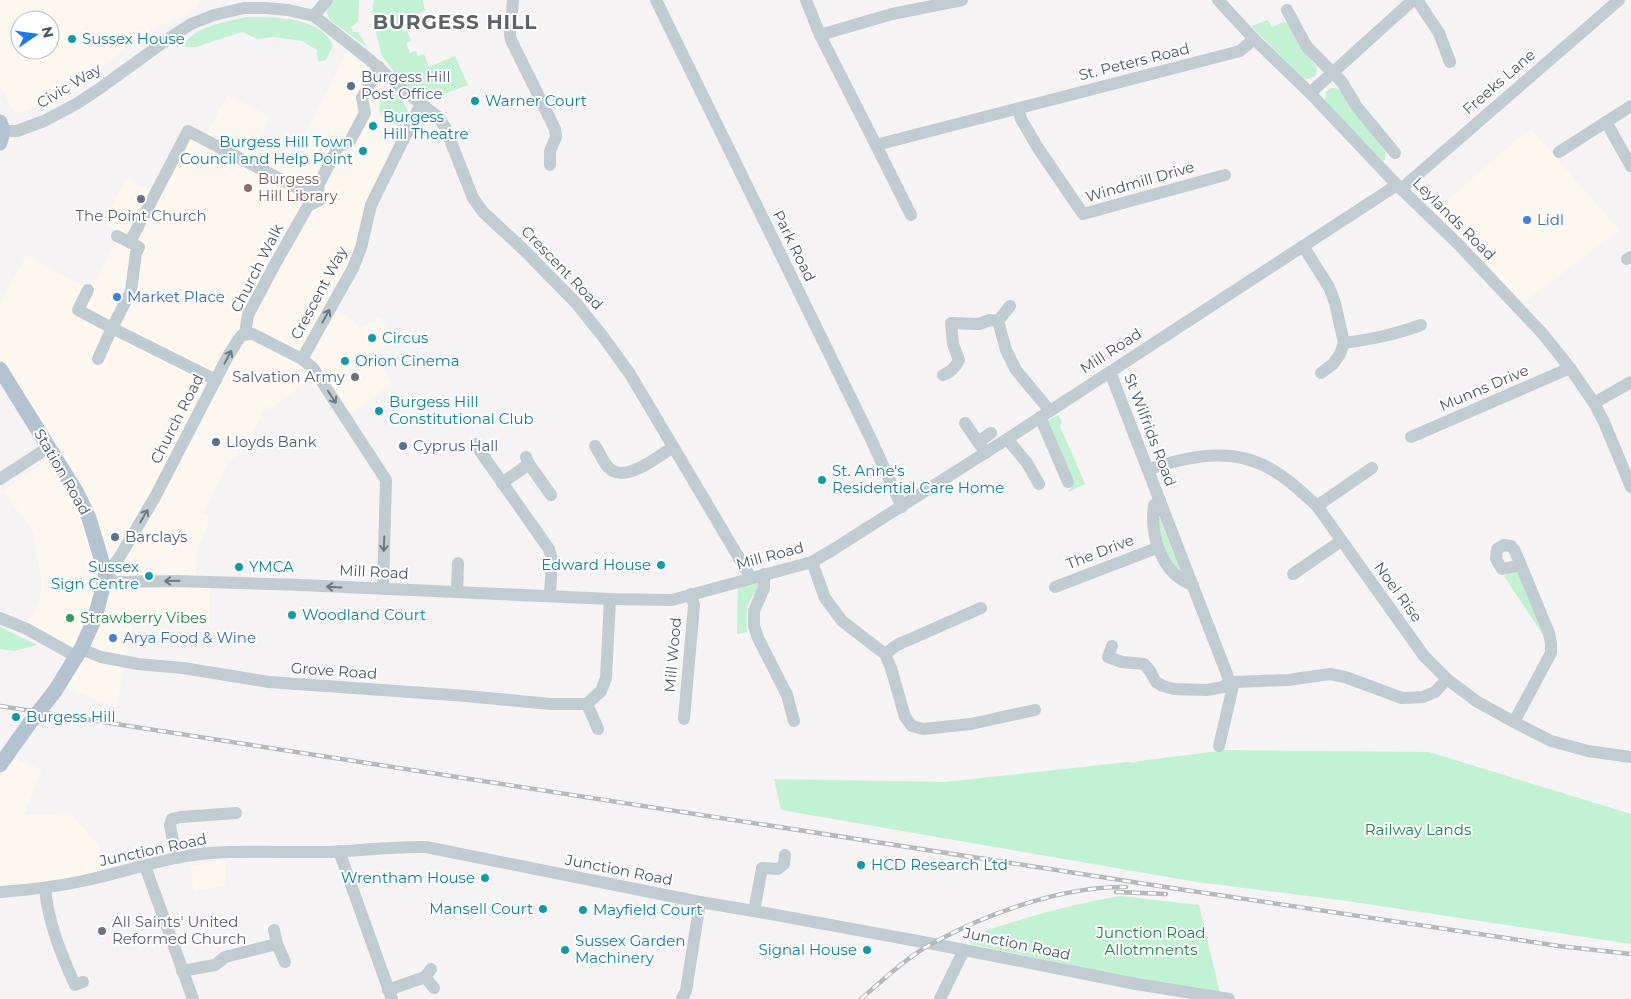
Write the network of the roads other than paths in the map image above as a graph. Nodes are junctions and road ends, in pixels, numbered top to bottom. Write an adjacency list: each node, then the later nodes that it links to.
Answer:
1 (327, 0): 11 (street)
2 (513, 0): 26 (street)
3 (656, 0): 72 (street, Park Road)
4 (806, 0): 12 (street)
5 (960, 0): 12 (street)
6 (1218, 0): 13 (street, Leylands Road)
7 (1418, 0): 14 (street)
8 (1618, 0): 29 (street, Freeks Lane)
9 (1405, 2): 16 (street)
10 (1287, 10): 16 (street)
11 (314, 16): 15 (street, Crescent Road); 22 (street, Civic Way)
12 (820, 36): 23 (street)
13 (1254, 39): 17 (street, Leylands Road); 20 (street, St. Peters Road)
14 (1450, 62)
15 (379, 67): 18 (street, Crescent Road); 30 (street, Church Walk)
16 (1332, 74): 17 (street); 25 (street)
17 (1310, 93): 29 (street, Leylands Road)
18 (422, 104): 43 (street, Crescent Way, one-way to 18); 61 (street, Crescent Road)
19 (1631, 106): 21 (street)
20 (1018, 109): 23 (street, St. Peters Road); 28 (street, Windmill Drive)
21 (1606, 122): 24 (street); 27 (street)
22 (1, 132)
23 (876, 145): 31 (street)
24 (1560, 152)
25 (1395, 153)
26 (550, 165)
27 (1631, 166)
28 (1225, 175)
29 (1399, 187): 34 (street, Mill Road); 44 (street, Leylands Road)
30 (307, 199): 33 (street); 40 (street, Church Walk)
31 (911, 215)
32 (117, 236): 33 (street)
33 (130, 242): 39 (street)
34 (1303, 246): 41 (street); 46 (street, Mill Road)
35 (88, 290): 39 (street)
36 (1010, 306): 37 (street)
37 (998, 320): 48 (street); 52 (street)
38 (1421, 324): 41 (street)
39 (112, 328): 42 (street); 49 (street)
40 (246, 334): 43 (street); 49 (street, Church Road, one-way to 40)
41 (1344, 343): 47 (street)
42 (98, 359)
43 (302, 359): 85 (street, one-way to 85)
44 (1570, 368): 51 (street, Leylands Road); 55 (street, Munns Drive)
45 (0, 369): 60 (main road, Station Road)
46 (1110, 372): 52 (street, Mill Road); 64 (street, St Wilfrids Road)
47 (1321, 373)
48 (943, 375)
49 (216, 380): 81 (street, Church Road, one-way to 49)
50 (1631, 382): 51 (street)
51 (1594, 403): 69 (street, Leylands Road)
52 (1045, 414): 56 (street, Mill Road); 66 (street)
53 (965, 423): 57 (street)
54 (991, 433): 57 (street)
55 (1411, 437)
56 (1007, 439): 62 (street, Mill Road); 68 (street)
57 (978, 442): 62 (street)
58 (475, 444): 67 (street)
59 (595, 446): 61 (street)
60 (48, 447): 65 (street); 81 (main road, Station Road)
61 (673, 447): 82 (street, Crescent Road)
62 (986, 453): 72 (street, Mill Road)
63 (1372, 468): 73 (street)
64 (1148, 469): 71 (street, St Wilfrids Road); 73 (street, Noel Rise)
65 (0, 479)
66 (1068, 482)
67 (502, 483): 70 (street); 88 (street)
68 (1039, 484)
69 (1631, 487)
70 (551, 495)
71 (1160, 500): 75 (street, St Wilfrids Road); 83 (street, St Wilfrids Road)
72 (902, 506): 76 (street, Mill Road)
73 (1317, 506): 74 (street, Noel Rise)
74 (1341, 542): 80 (street); 95 (street, Noel Rise)
75 (1157, 548): 83 (street, St Wilfrids Road); 84 (street, The Drive)
76 (812, 562): 79 (street, Mill Road); 94 (street)
77 (458, 563): 86 (street)
78 (1521, 565): 101 (street)
79 (764, 574): 82 (street, Mill Road); 100 (street)
80 (1293, 574)
81 (106, 575): 85 (street, Mill Road, one-way to 81); 93 (main road)
82 (751, 578): 87 (street, Mill Road)
83 (1193, 585): 96 (street, St Wilfrids Road)
84 (1055, 587)
85 (383, 590): 86 (street, Mill Road)
86 (457, 592): 88 (street, Mill Road)
87 (691, 594): 89 (street, Mill Road); 99 (street, Mill Wood)
88 (550, 595): 89 (street, Mill Road)
89 (610, 599): 97 (street)
90 (981, 608): 94 (street)
91 (0, 618): 93 (street, Grove Road)
92 (1112, 646): 96 (street)
93 (79, 653): 97 (street, Grove Road); 105 (main road, bridge)
94 (885, 654): 98 (street)
95 (1447, 679): 96 (street); 101 (street, Noel Rise)
96 (1232, 682): 103 (street)
97 (587, 704): 102 (street)
98 (1035, 710)
99 (684, 719)
100 (794, 721)
101 (1514, 722): 104 (street, Noel Rise)
102 (598, 729)
103 (1219, 746)
104 (1631, 757)
105 (2, 759)
106 (236, 813): 109 (street)
107 (340, 851): 109 (street, Junction Road); 113 (street, Junction Road); 122 (street)
108 (785, 855): 114 (street)
109 (176, 858): 110 (street, Junction Road)
110 (145, 866): 111 (street, Junction Road); 119 (street)
111 (45, 888): 112 (street, Junction Road); 120 (street)
112 (0, 892)
113 (700, 902): 114 (street, Junction Road); 125 (street)
114 (754, 911): 117 (street, Junction Road)
115 (274, 930): 116 (street)
116 (277, 944): 118 (street); 119 (street)
117 (964, 950): 123 (street, Junction Road); 126 (street)
118 (285, 962)
119 (182, 971): 124 (street)
120 (83, 982)
121 (434, 988): 122 (street)
122 (390, 995)
123 (1202, 997): 127 (street, Junction Road)
124 (193, 999)
125 (682, 999)
126 (940, 999)
127 (1229, 999)

